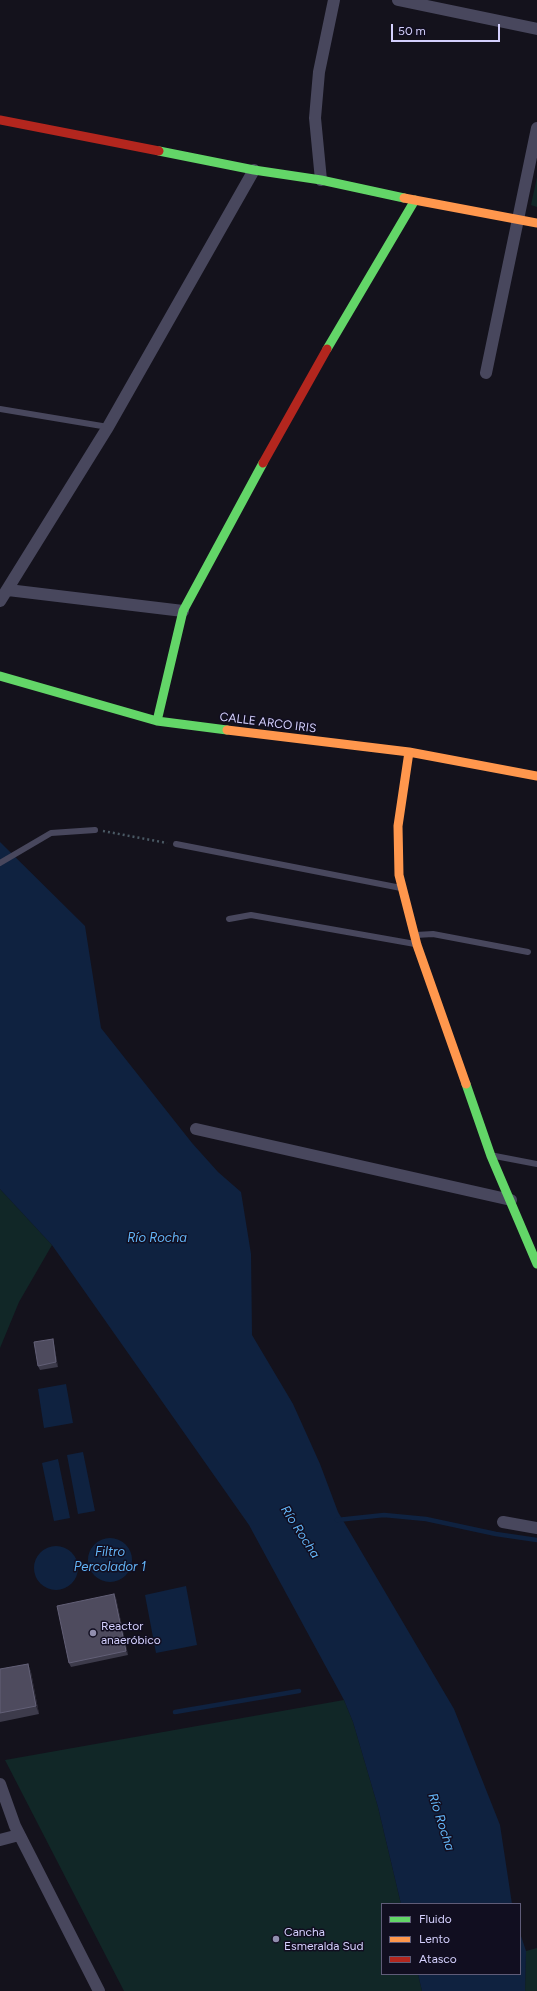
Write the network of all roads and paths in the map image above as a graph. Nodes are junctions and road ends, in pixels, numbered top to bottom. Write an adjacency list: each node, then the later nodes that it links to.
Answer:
1 (334, 0): 7 (street)
2 (398, 0): 3 (street)
3 (537, 29)
4 (0, 120): 6 (street)
5 (537, 128): 9 (street)
6 (254, 170): 7 (street); 13 (street)
7 (321, 180): 8 (street)
8 (415, 200): 9 (street); 16 (street)
9 (518, 219): 10 (street); 11 (street)
10 (537, 223)
11 (486, 373)
12 (0, 408): 13 (lane)
13 (108, 427): 14 (street)
14 (8, 590): 15 (street); 16 (street)
15 (0, 601)
16 (183, 611): 18 (street)
17 (0, 676): 18 (street, CALLE ARCO IRIS)
18 (157, 721): 19 (street, CALLE ARCO IRIS)
19 (410, 752): 20 (street, CALLE ARCO IRIS); 24 (street)
20 (537, 776)
21 (95, 830): 22 (path); 23 (lane)
22 (176, 844): 24 (lane)
23 (0, 864)
24 (402, 889): 26 (street)
25 (229, 919): 27 (lane)
26 (414, 935): 27 (street); 28 (lane)
27 (417, 945): 30 (street)
28 (528, 952)
29 (196, 1128): 32 (street)
30 (491, 1156): 31 (lane); 32 (street)
31 (537, 1164)
32 (511, 1200): 33 (street)
33 (537, 1264)
34 (503, 1522): 35 (street)
35 (537, 1528)
36 (0, 1784): 37 (street)
37 (20, 1835): 38 (street); 39 (street)
38 (0, 1840)
39 (99, 1991)

